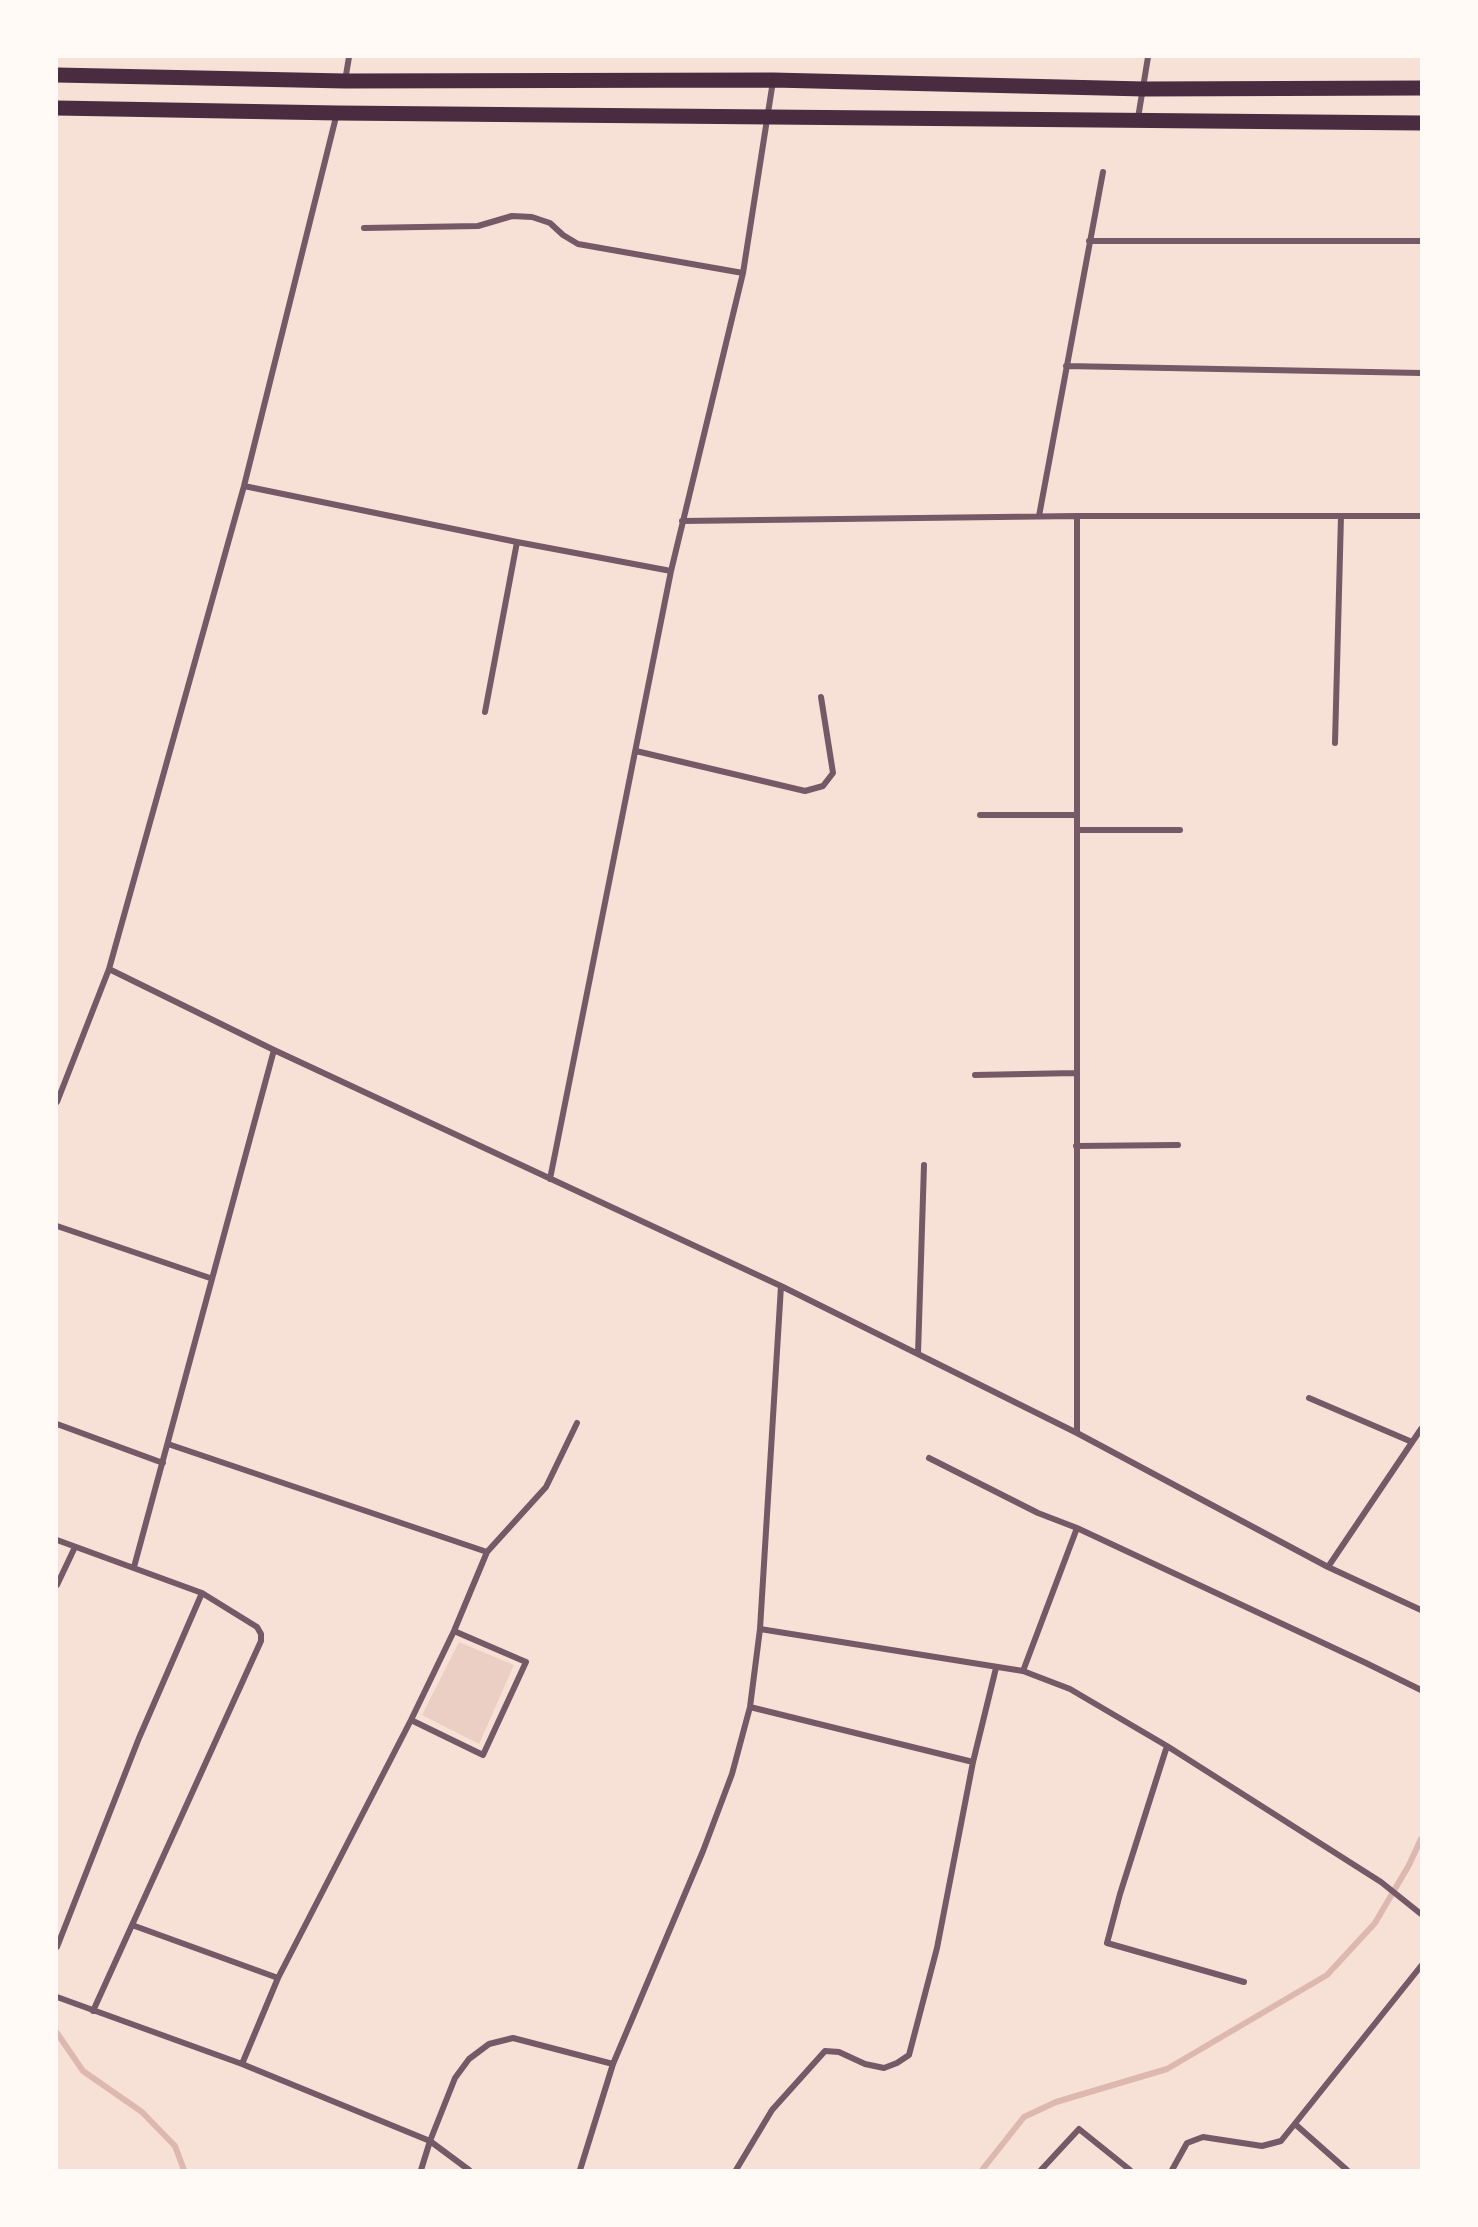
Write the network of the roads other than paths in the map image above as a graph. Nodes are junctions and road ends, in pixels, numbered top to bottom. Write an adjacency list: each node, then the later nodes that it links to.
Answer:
1 (350, 57): 5 (street)
2 (1148, 57): 7 (street)
3 (57, 75): 5 (main road)
4 (773, 80): 5 (main road); 7 (main road); 10 (street)
5 (345, 81)
6 (1421, 88): 7 (main road)
7 (1144, 89): 11 (street)
8 (57, 108): 9 (main road)
9 (338, 112): 10 (main road); 20 (street)
10 (769, 117): 11 (main road); 17 (street)
11 (1137, 120): 12 (main road)
12 (1421, 123)
13 (1103, 172): 15 (street)
14 (364, 228): 17 (street)
15 (1089, 241): 16 (street); 18 (street)
16 (1421, 241)
17 (742, 273): 25 (street)
18 (1066, 366): 19 (street); 21 (street)
19 (1421, 373)
20 (244, 486): 26 (street); 36 (street)
21 (1039, 516): 22 (street); 25 (street)
22 (1077, 516): 23 (street); 33 (street)
23 (1341, 516): 24 (street); 30 (street)
24 (1421, 516)
25 (682, 521): 27 (street)
26 (517, 542): 27 (street); 29 (street)
27 (671, 572): 31 (street)
28 (821, 697): 31 (street)
29 (485, 712)
30 (1335, 743)
31 (636, 752): 44 (street)
32 (980, 815): 33 (street)
33 (1077, 815): 34 (street)
34 (1077, 830): 35 (street); 38 (street)
35 (1180, 830)
36 (109, 969): 37 (street); 40 (street)
37 (274, 1050): 44 (street); 46 (street)
38 (1076, 1073): 39 (street); 42 (street)
39 (975, 1075)
40 (57, 1102)
41 (1178, 1145): 42 (street)
42 (1076, 1146): 53 (street)
43 (924, 1165): 48 (street)
44 (550, 1179): 47 (street)
45 (57, 1226): 46 (street)
46 (210, 1278): 55 (street)
47 (781, 1286): 48 (street); 67 (street)
48 (918, 1354): 53 (street)
49 (1309, 1398): 54 (street)
50 (577, 1423): 61 (street)
51 (57, 1424): 57 (street)
52 (1421, 1429): 54 (street)
53 (1077, 1433): 63 (street)
54 (1412, 1442): 63 (street)
55 (168, 1444): 57 (street); 61 (street)
56 (929, 1458): 58 (street)
57 (163, 1463): 62 (street)
58 (1077, 1527): 70 (street); 71 (street)
59 (57, 1540): 60 (street)
60 (75, 1547): 62 (street); 64 (street)
61 (488, 1552): 68 (street)
62 (134, 1567): 65 (street)
63 (1328, 1567): 66 (street)
64 (57, 1585)
65 (202, 1593): 77 (street); 78 (street)
66 (1421, 1610)
67 (760, 1629): 69 (street); 72 (street)
68 (454, 1631): 73 (street); 73 (street)
69 (996, 1668): 70 (street); 75 (street)
70 (1023, 1671): 74 (street)
71 (1421, 1690)
72 (750, 1707): 75 (street); 85 (street)
73 (411, 1720): 80 (street)
74 (1167, 1746): 76 (street); 81 (street)
75 (973, 1762): 91 (street)
76 (1421, 1914)
77 (132, 1925): 80 (street); 83 (street)
78 (57, 1947)
79 (1421, 1966): 86 (street)
80 (278, 1978): 84 (street)
81 (1244, 1982)
82 (57, 1997): 83 (street)
83 (93, 2011): 84 (street)
84 (242, 2064): 87 (street)
85 (613, 2064): 87 (street); 90 (street)
86 (1295, 2124): 94 (street); 95 (street)
87 (430, 2141): 88 (street); 89 (street)
88 (421, 2170)
89 (469, 2170)
90 (580, 2170)
91 (736, 2170)
92 (1041, 2170): 93 (street)
93 (1130, 2170)
94 (1172, 2170)
95 (1347, 2170)

